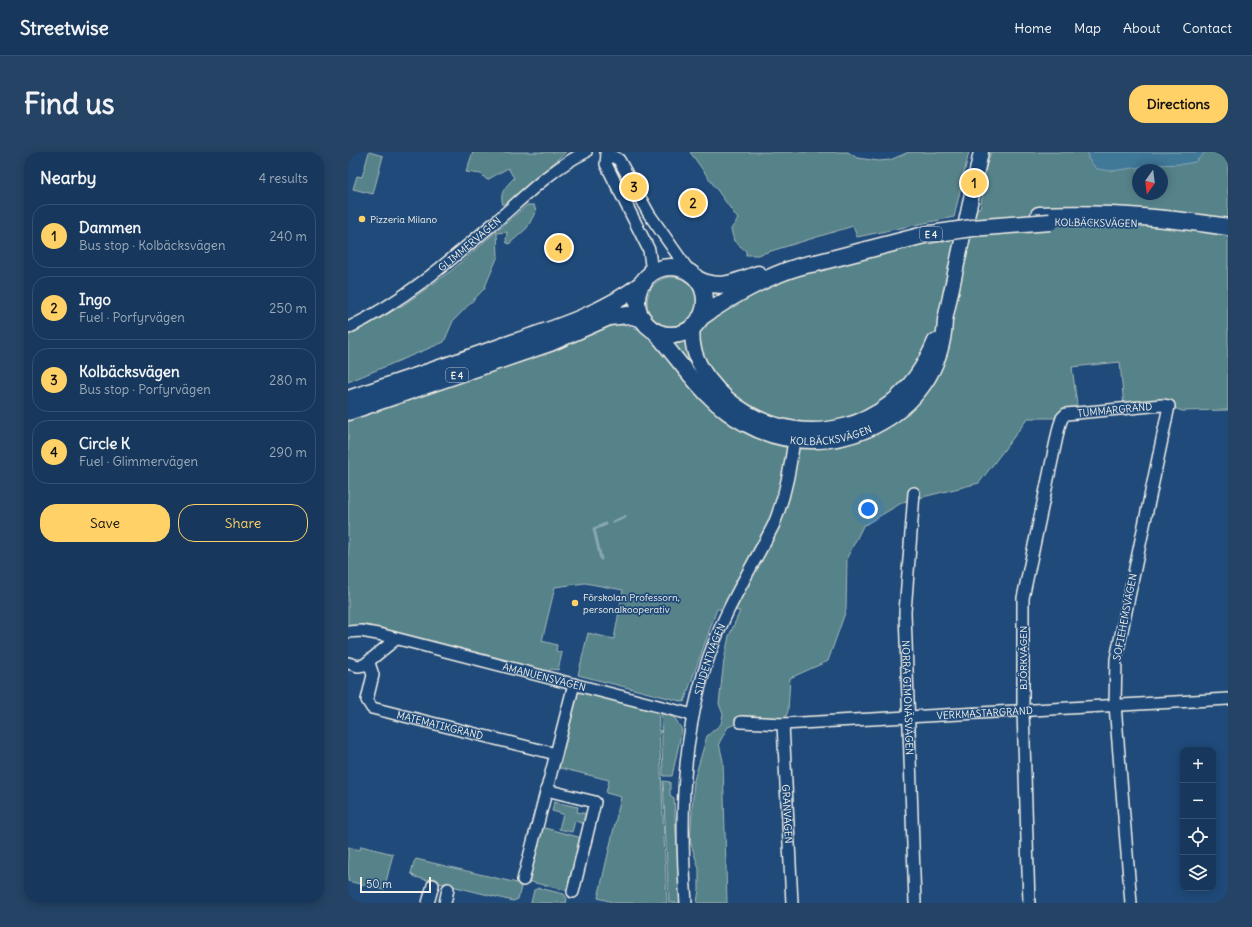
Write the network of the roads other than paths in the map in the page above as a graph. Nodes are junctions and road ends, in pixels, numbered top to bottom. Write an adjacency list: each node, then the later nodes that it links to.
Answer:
1 (586, 152): 11 (street, GLIMMERVÄGEN)
2 (981, 152): 16 (main road, KOLBÄCKSVÄGEN)
3 (607, 153): 7 (street); 8 (street)
4 (1228, 227): 6 (highway, KOLBÄCKSVÄGEN / E 4)
5 (1228, 235): 6 (highway, KOLBÄCKSVÄGEN / E 4, bridge)
6 (812, 260): 7 (highway, KOLBÄCKSVÄGEN / E 4); 10 (highway, KOLBÄCKSVÄGEN / E 4)
7 (694, 276): 8 (highway, E 4); 10 (highway)
8 (646, 279): 9 (highway); 12 (highway, E 4)
9 (646, 323): 10 (highway, E 4); 14 (highway, E 4); 16 (main road, KOLBÄCKSVÄGEN)
10 (697, 323): 16 (main road, KOLBÄCKSVÄGEN)
11 (348, 328)
12 (348, 399)
13 (1169, 406): 15 (street, TUMMARGRÄND); 24 (street, SOFIEHEMSVÄGEN)
14 (348, 412)
15 (1062, 418): 25 (street, BJÖRKVÄGEN)
16 (795, 435): 26 (street, STUDENTVÄGEN)
17 (914, 493): 27 (street, NORRA GIMONÄSVÄGEN)
18 (348, 632): 19 (street, AMANUENSVÄGEN)
19 (396, 639): 21 (street); 22 (street, AMANUENSVÄGEN)
20 (348, 663): 21 (street)
21 (369, 663): 30 (street, MATEMATIKGRÄND)
22 (574, 684): 26 (street, AMANUENSVÄGEN); 30 (street)
23 (1228, 699): 24 (street, VERKMÄSTARGRÄND)
24 (1115, 705): 25 (street, VERKMÄSTARGRÄND); 42 (street, SOFIEHEMSVÄGEN)
25 (1022, 710): 27 (street, VERKMÄSTARGRÄND); 41 (street, BJÖRKVÄGEN)
26 (693, 714): 38 (street, STUDENTVÄGEN)
27 (908, 717): 29 (street, VERKMÄSTARGRÄND); 40 (street, NORRA GIMONÄSVÄGEN)
28 (741, 722): 29 (street, VERKMÄSTARGRÄND)
29 (783, 724): 39 (street, GRANVÄGEN)
30 (556, 754): 31 (street)
31 (546, 790): 32 (street); 35 (street)
32 (523, 880)
33 (433, 885): 36 (street)
34 (448, 889): 37 (street)
35 (573, 892)
36 (428, 903)
37 (445, 903)
38 (686, 903)
39 (792, 903)
40 (915, 903)
41 (1029, 903)
42 (1131, 903)

